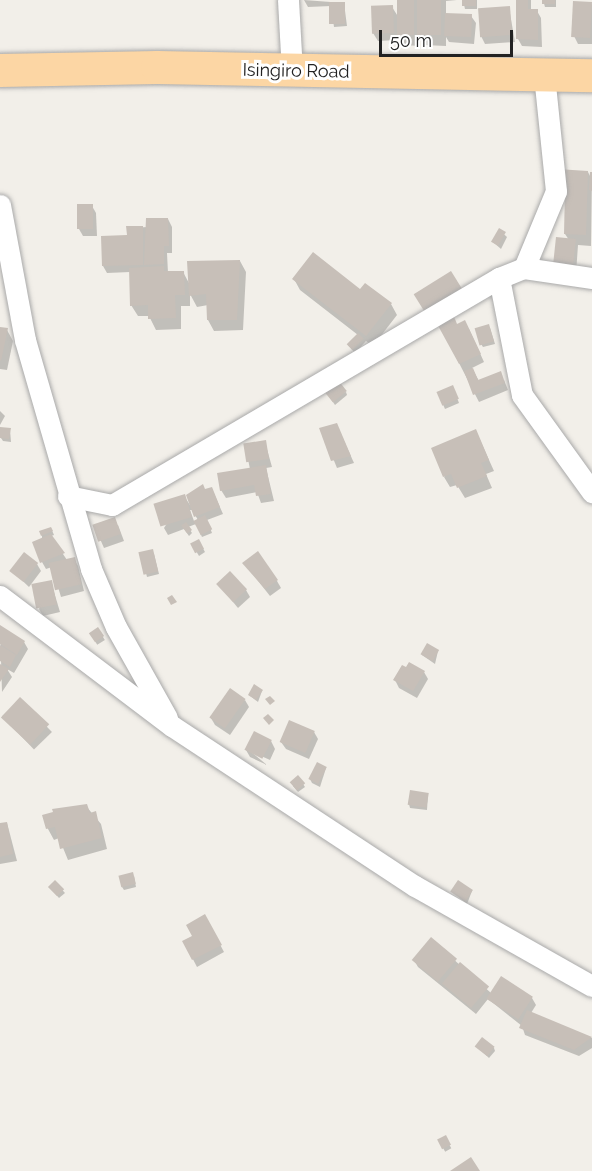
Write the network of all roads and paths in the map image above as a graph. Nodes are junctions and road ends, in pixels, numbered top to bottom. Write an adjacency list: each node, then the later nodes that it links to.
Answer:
1 (288, 0): 3 (street)
2 (0, 70): 3 (main road, Isingiro Road)
3 (292, 72): 4 (main road, Isingiro Road)
4 (544, 75): 5 (main road, Isingiro Road); 7 (street)
5 (592, 75)
6 (0, 206): 11 (street)
7 (524, 268): 8 (street); 9 (street)
8 (499, 278): 10 (street); 11 (street)
9 (592, 278)
10 (592, 492)
11 (68, 496): 13 (street)
12 (0, 596): 13 (street)
13 (172, 726): 14 (street)
14 (592, 986)

